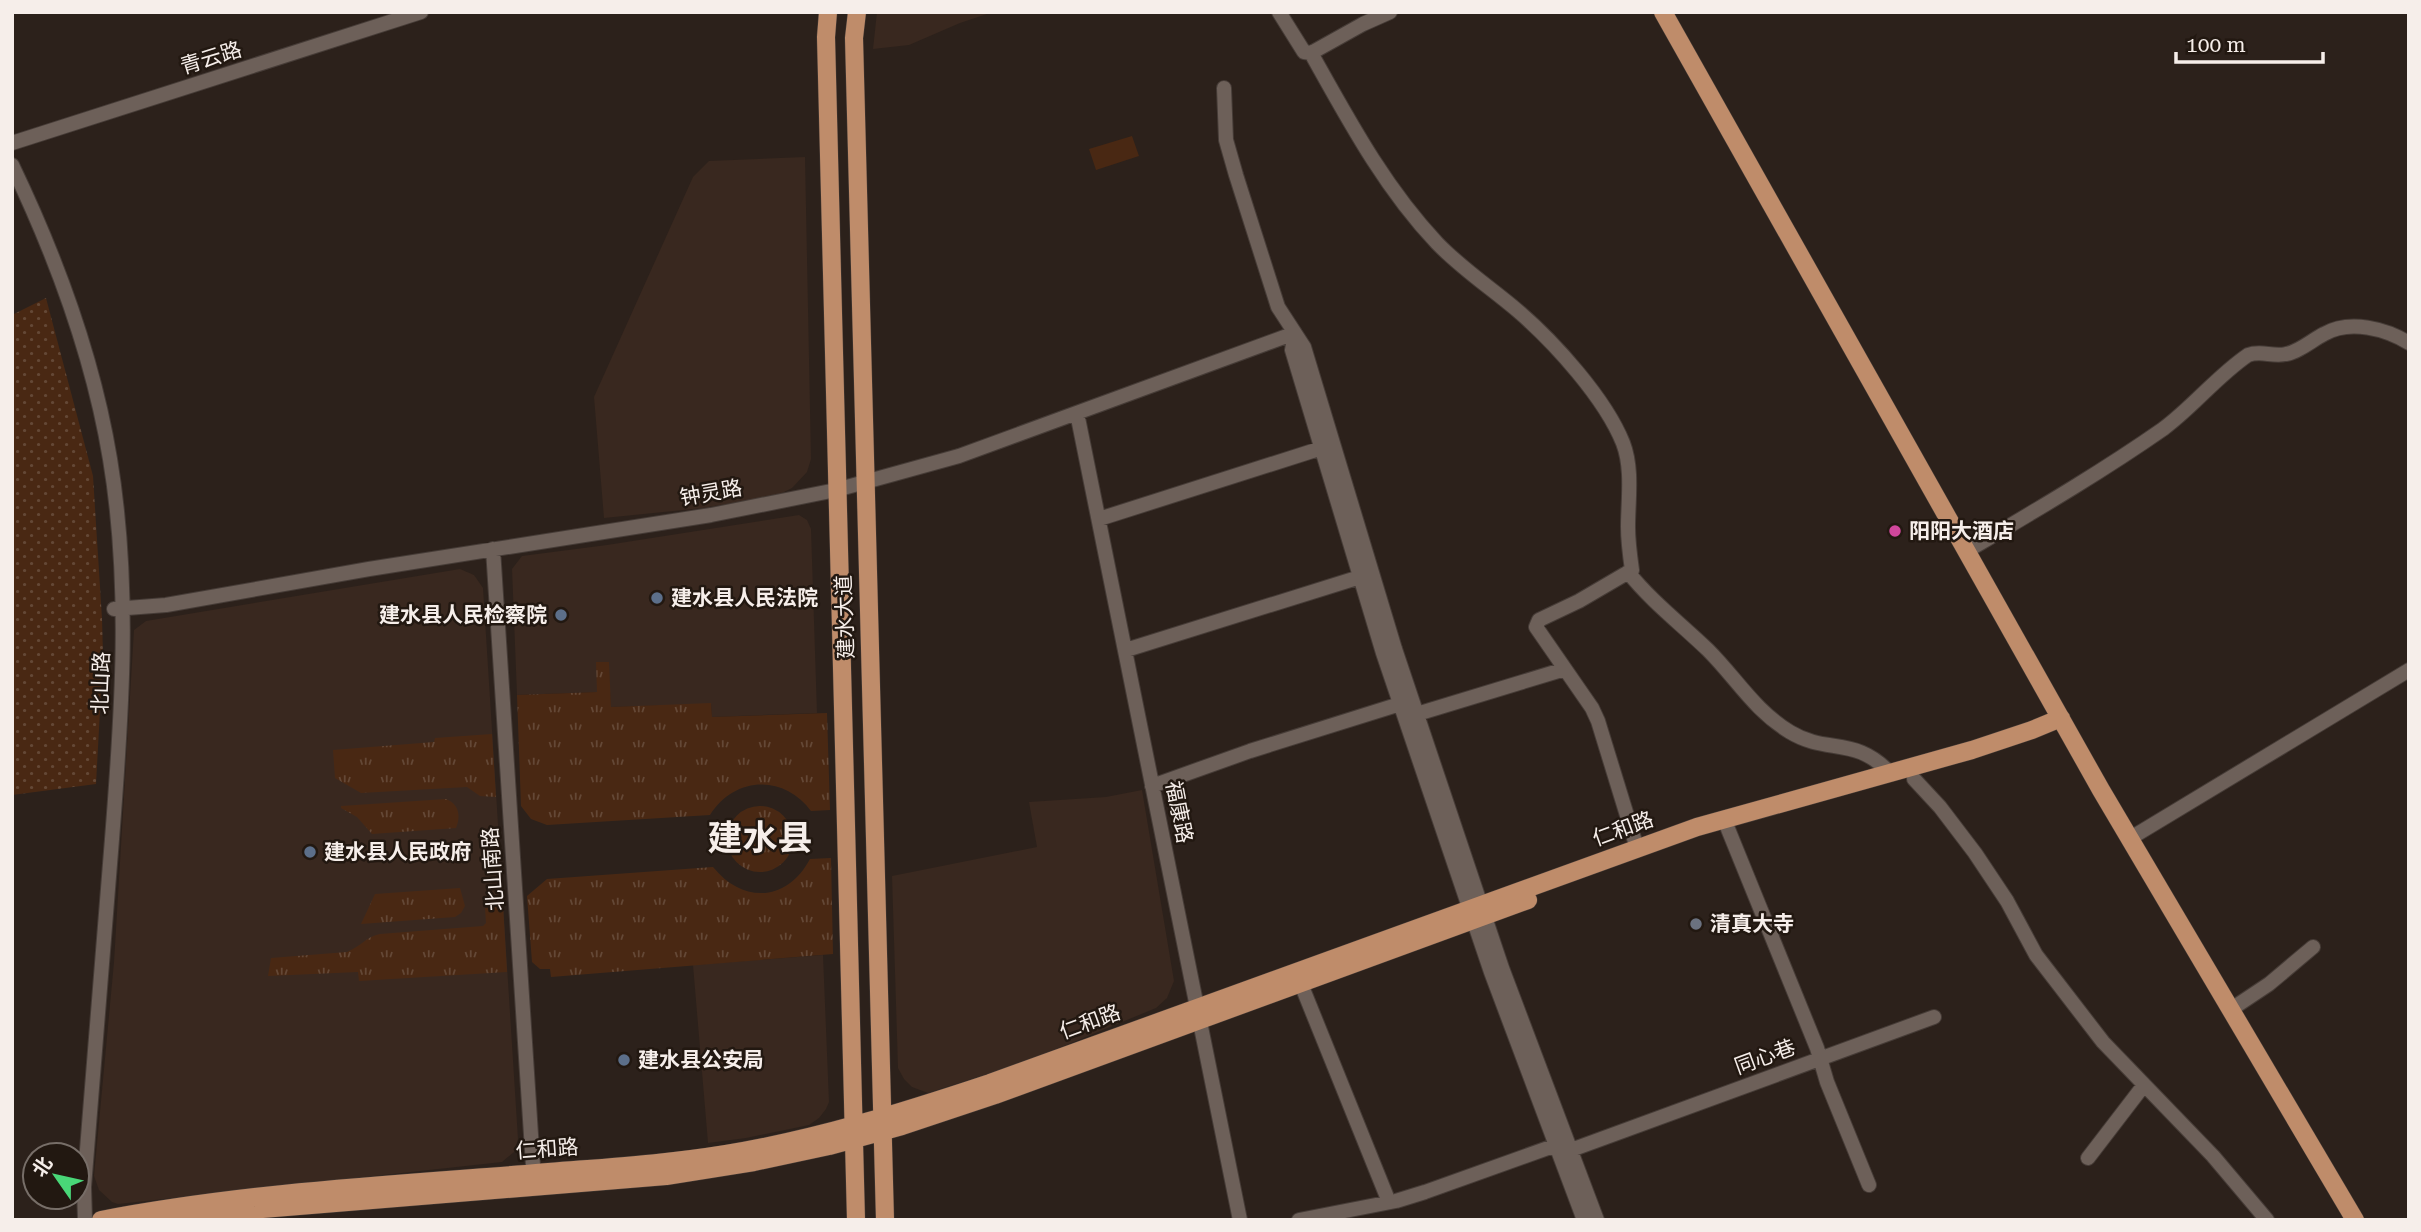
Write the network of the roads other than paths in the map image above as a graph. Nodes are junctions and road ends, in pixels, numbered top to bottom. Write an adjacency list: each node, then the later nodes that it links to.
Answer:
1 (421, 12): 11 (street, 青云路)
2 (828, 12): 19 (main road, 建水大道)
3 (857, 12): 18 (main road, 建水大道)
4 (1279, 12): 8 (street)
5 (1390, 12): 8 (street)
6 (1650, 12): 9 (main road)
7 (1664, 12): 9 (main road)
8 (1311, 53): 23 (street)
9 (1683, 58): 22 (main road); 31 (main road)
10 (1224, 88): 14 (street)
11 (12, 142)
12 (12, 164): 25 (street, 北山路)
13 (12, 187): 25 (street, 北山路)
14 (1295, 333): 16 (street, 钟灵路); 17 (street); 30 (street)
15 (2409, 343): 22 (street)
16 (1077, 413): 18 (street, 钟灵路); 20 (street, 福康路)
17 (1322, 448): 20 (street); 24 (street)
18 (864, 482): 19 (street, 钟灵路); 46 (main road, 建水大道)
19 (836, 489): 21 (street, 钟灵路); 47 (main road, 建水大道)
20 (1098, 519): 26 (street, 福康路)
21 (494, 550): 25 (street, 钟灵路); 51 (street, 北山南路)
22 (1966, 551): 31 (main road)
23 (1628, 572): 27 (street); 32 (street)
24 (1360, 577): 26 (street); 29 (street)
25 (119, 609): 48 (street, 北山路); 54 (street, 北山路)
26 (1126, 650): 34 (street, 福康路)
27 (1565, 669): 30 (street); 37 (street)
28 (2409, 670): 36 (street)
29 (1400, 704): 34 (street); 38 (street)
30 (1417, 714): 38 (street)
31 (2058, 725): 32 (main road, 仁和路); 33 (main road, 仁和路); 36 (main road)
32 (1891, 774): 37 (main road, 仁和路)
33 (1914, 779): 35 (main road, 仁和路); 45 (street)
34 (1152, 786): 42 (street, 福康路)
35 (1728, 829): 38 (main road, 仁和路); 44 (street, 同心巷)
36 (2124, 842): 41 (main road); 64 (main road)
37 (1637, 848): 38 (main road, 仁和路)
38 (1477, 912): 40 (main road, 仁和路); 42 (main road, 仁和路); 49 (street)
39 (2313, 947): 41 (street)
40 (1301, 984): 42 (main road, 仁和路); 53 (street)
41 (2230, 1010): 65 (main road)
42 (1199, 1014): 46 (main road, 仁和路); 59 (street, 福康路)
43 (1934, 1017): 44 (street)
44 (1820, 1059): 49 (street, 同心巷); 52 (street)
45 (2144, 1085): 50 (street); 63 (street)
46 (882, 1125): 47 (main road, 仁和路); 58 (main road, 建水大道)
47 (854, 1133): 51 (main road, 仁和路); 57 (main road, 建水大道)
48 (78, 1141)
49 (1565, 1146): 53 (street, 同心巷); 61 (street); 62 (street)
50 (2088, 1158)
51 (534, 1180): 55 (main road, 仁和路); 56 (main road, 仁和路)
52 (1869, 1185)
53 (1389, 1202): 60 (street, 同心巷)
54 (85, 1220)
55 (101, 1220)
56 (176, 1220)
57 (856, 1220)
58 (885, 1220)
59 (1240, 1220)
60 (1299, 1220)
61 (1584, 1220)
62 (1598, 1220)
63 (2267, 1220)
64 (2341, 1220)
65 (2355, 1220)

